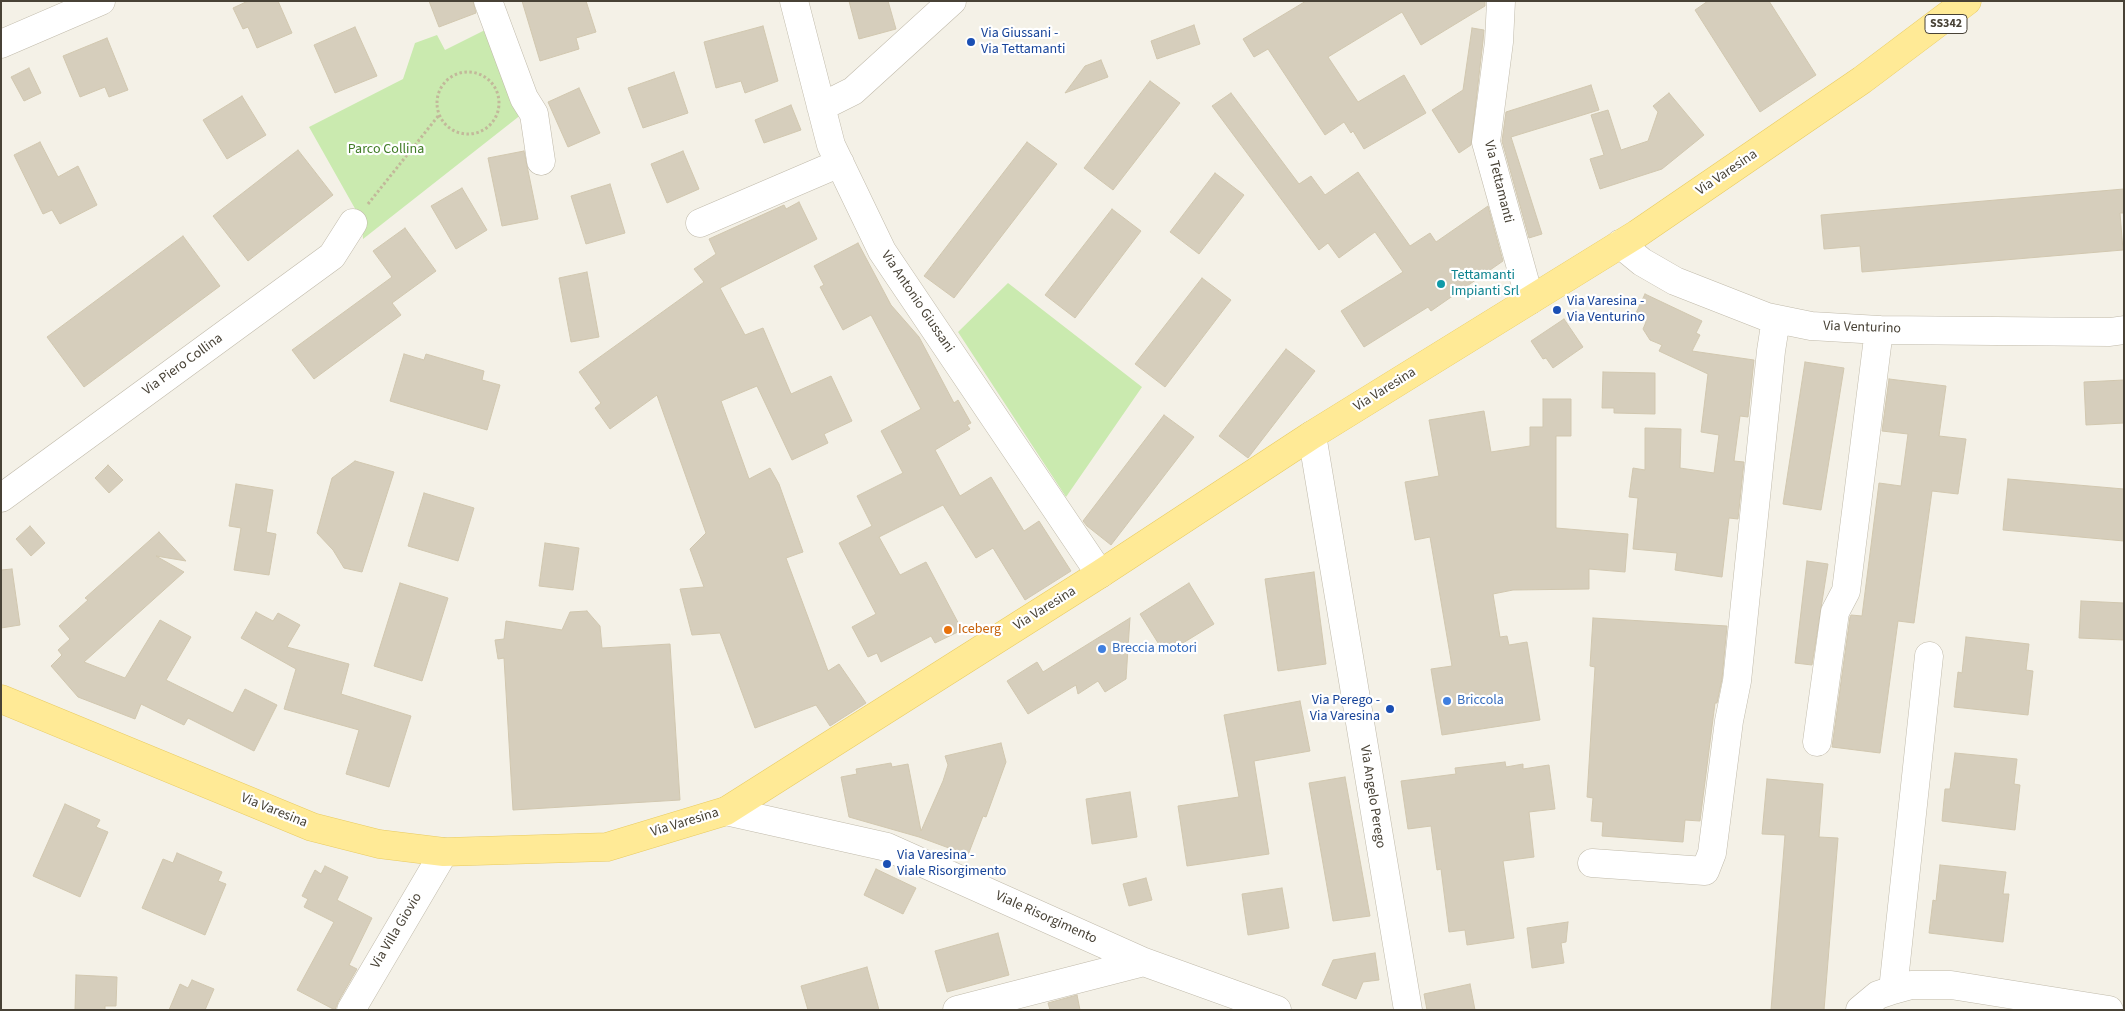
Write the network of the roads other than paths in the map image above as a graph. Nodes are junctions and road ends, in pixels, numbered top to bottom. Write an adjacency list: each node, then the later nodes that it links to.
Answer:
1 (101, 1): 9 (street)
2 (488, 1): 12 (street)
3 (794, 1): 11 (street, Via Antonio Giussani)
4 (952, 1): 11 (street)
5 (1501, 1): 17 (street, Via Tettamanti)
6 (1956, 1): 10 (main road, SS342)
7 (1967, 1): 10 (main road, Via Varesina)
8 (1985, 1): 10 (main road, SS342)
9 (1, 44)
10 (1906, 46): 16 (main road, Via Varesina)
11 (821, 107): 13 (street, Via Antonio Giussani)
12 (541, 161)
13 (840, 163): 15 (street); 23 (street, Via Antonio Giussani)
14 (353, 223): 22 (street, Via Piero Collina)
15 (700, 223)
16 (1620, 244): 17 (main road, Via Varesina); 18 (street, Via Venturino)
17 (1530, 300): 21 (main road, Via Varesina)
18 (1776, 319): 19 (street, Via Venturino); 29 (street)
19 (1879, 330): 20 (street, Via Venturino); 26 (street)
20 (2124, 330)
21 (1312, 436): 23 (main road, Via Varesina); 36 (street, Via Angelo Perego)
22 (1, 498)
23 (1100, 574): 27 (main road, Via Varesina)
24 (1929, 656): 31 (street)
25 (1, 699): 28 (main road, Via Varesina)
26 (1817, 742)
27 (726, 811): 28 (main road, Via Varesina); 30 (street, Viale Risorgimento)
28 (444, 852): 33 (street, Via Villa Giovio)
29 (1592, 863)
30 (1144, 962): 32 (street); 35 (street, Viale Risorgimento)
31 (1893, 990): 37 (street); 38 (street)
32 (1033, 1000): 34 (street)
33 (351, 1010)
34 (957, 1010)
35 (1276, 1010)
36 (1408, 1010)
37 (1860, 1010)
38 (2109, 1010)

